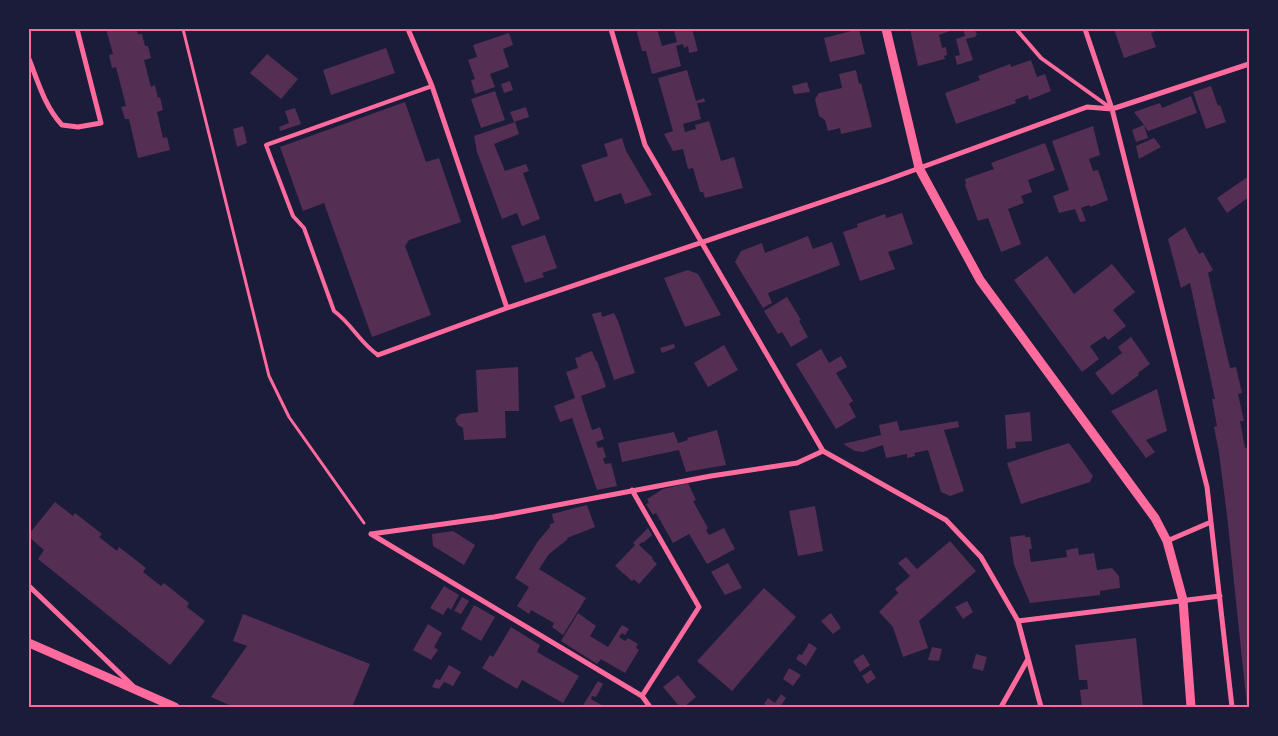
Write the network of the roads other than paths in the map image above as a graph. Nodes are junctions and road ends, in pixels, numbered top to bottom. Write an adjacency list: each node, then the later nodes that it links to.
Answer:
1 (77, 29): 7 (street)
2 (408, 29): 9 (street)
3 (611, 29): 12 (street)
4 (886, 29): 11 (street)
5 (1016, 29): 10 (lane)
6 (1085, 29): 10 (street)
7 (29, 59)
8 (1249, 64): 10 (street)
9 (432, 86): 13 (street); 14 (lane)
10 (1112, 108): 11 (street); 17 (street)
11 (919, 168): 12 (street); 18 (street)
12 (702, 242): 13 (street); 15 (street)
13 (507, 308): 14 (street)
14 (378, 355)
15 (823, 451): 16 (street); 22 (street)
16 (632, 490): 26 (street); 26 (street)
17 (1212, 522): 18 (street); 20 (street)
18 (1167, 541): 21 (street)
19 (29, 586): 25 (street)
20 (1220, 596): 21 (street); 32 (street)
21 (1182, 600): 22 (street); 31 (street)
22 (1018, 621): 24 (street)
23 (29, 643): 25 (street)
24 (1028, 659): 29 (street); 30 (street)
25 (141, 693): 27 (street)
26 (642, 696): 28 (street)
27 (175, 707)
28 (650, 707)
29 (1001, 707)
30 (1041, 707)
31 (1191, 707)
32 (1232, 707)

